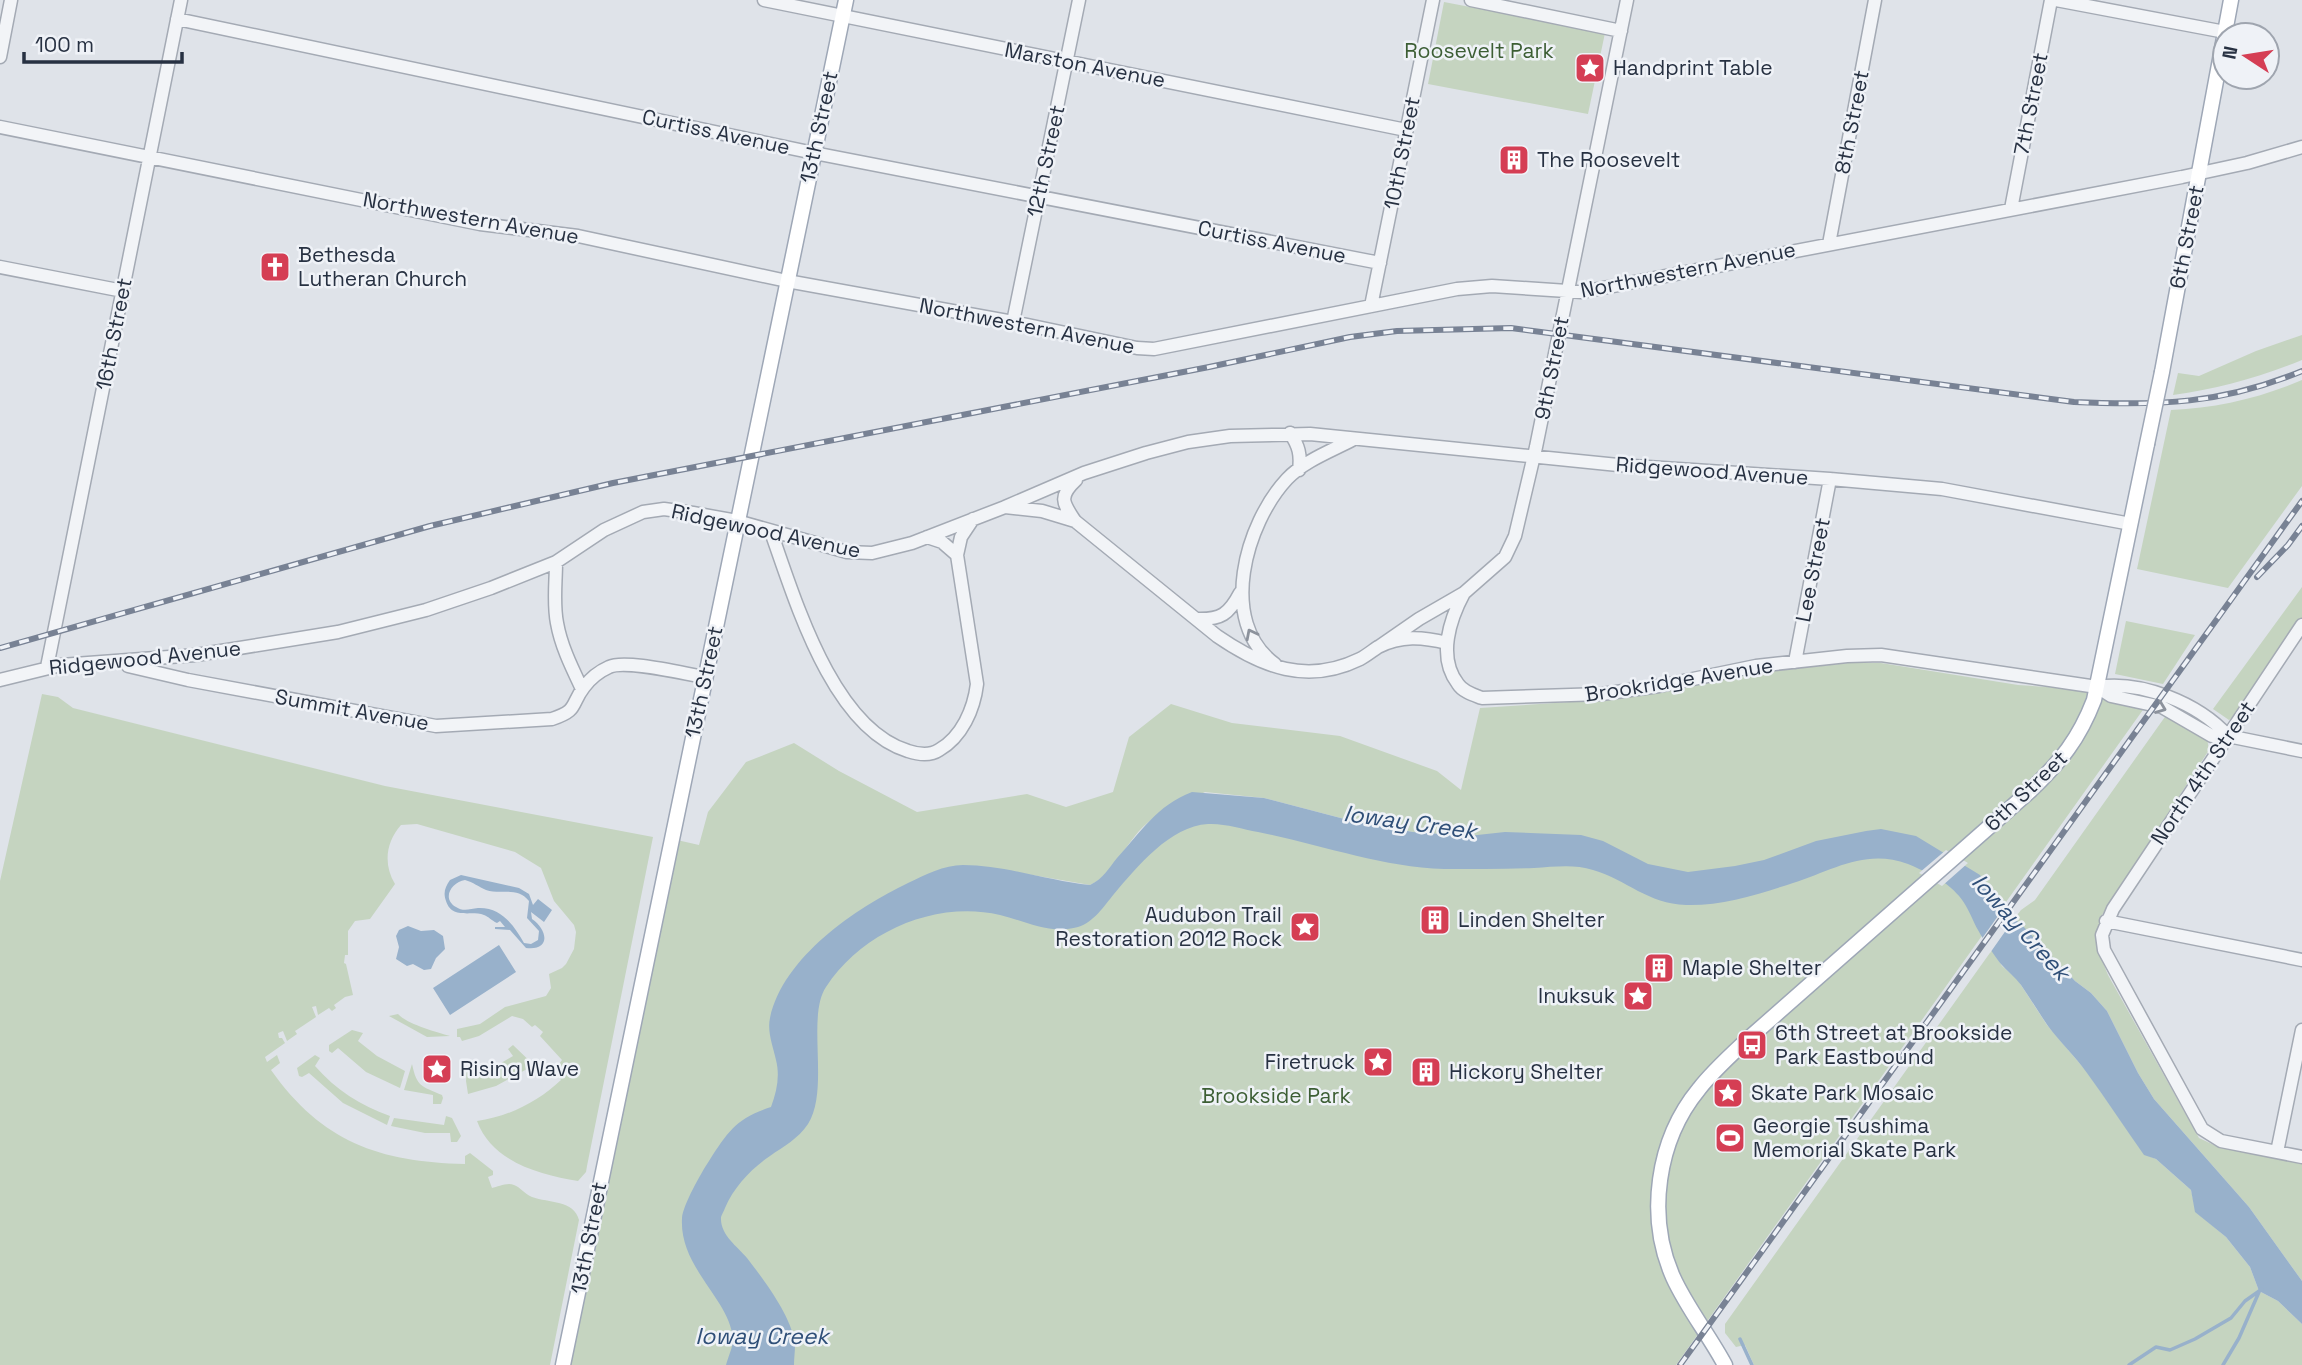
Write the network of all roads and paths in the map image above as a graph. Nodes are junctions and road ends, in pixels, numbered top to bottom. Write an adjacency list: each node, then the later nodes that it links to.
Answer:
1 (11, 0): 17 (street)
2 (181, 0): 13 (street, 16th Street)
3 (764, 0): 12 (street, Marston Avenue)
4 (846, 0): 12 (main road, 13th Street)
5 (1079, 0): 18 (street, 12th Street)
6 (1433, 0): 21 (street, 10th Street)
7 (1471, 0): 16 (street)
8 (1628, 0): 16 (street, 9th Street)
9 (1875, 0): 28 (street, 8th Street)
10 (2054, 0): 15 (street); 27 (street, 7th Street)
11 (2231, 0): 14 (main road, 6th Street)
12 (842, 16): 18 (street, Marston Avenue); 23 (main road, 13th Street)
13 (177, 19): 23 (street, Curtiss Avenue); 24 (street, 16th Street)
14 (2227, 21)
15 (2211, 30)
16 (1621, 31): 33 (street, 9th Street)
17 (0, 57)
18 (1067, 61): 21 (street, Marston Avenue); 26 (street, 12th Street)
19 (2214, 91): 25 (main road, 6th Street)
20 (0, 127): 24 (street, Northwestern Avenue)
21 (1406, 130): 29 (street, 10th Street)
22 (2302, 146): 25 (street, Northwestern Avenue)
23 (814, 153): 26 (street, Curtiss Avenue); 31 (main road, 13th Street)
24 (149, 157): 31 (street, Northwestern Avenue); 32 (street, 16th Street)
25 (2199, 173): 27 (street, Northwestern Avenue); 46 (main road, 6th Street, bridge)
26 (1039, 196): 29 (street, Curtiss Avenue); 35 (street, 12th Street)
27 (2011, 209): 28 (street, Northwestern Avenue)
28 (1829, 244): 33 (street, Northwestern Avenue)
29 (1380, 263): 34 (street, 10th Street)
30 (0, 267): 32 (street)
31 (787, 281): 35 (street, Northwestern Avenue); 45 (main road, 13th Street)
32 (122, 291): 59 (street, 16th Street)
33 (1567, 293): 34 (street, Northwestern Avenue); 38 (street, 9th Street)
34 (1371, 306): 35 (street, Northwestern Avenue)
35 (1013, 322)
36 (1290, 433): 37 (street, Ridgewood Avenue); 39 (street); 40 (street, Ridgewood Avenue)
37 (1354, 439): 38 (street, Ridgewood Avenue); 39 (street)
38 (1534, 457): 41 (street, Ridgewood Avenue); 52 (street, 9th Street)
39 (1299, 470): 51 (street)
40 (1084, 473): 42 (street, Ridgewood Avenue); 44 (street)
41 (1830, 479): 46 (street, Ridgewood Avenue); 58 (street, Lee Street)
42 (1005, 507): 43 (street, Ridgewood Avenue); 44 (street)
43 (973, 519): 48 (street, Ridgewood Avenue); 49 (street)
44 (1075, 521): 53 (street)
45 (737, 522): 47 (street, Ridgewood Avenue); 50 (street, Ridgewood Avenue); 61 (main road, 13th Street)
46 (2131, 524): 63 (main road, 6th Street)
47 (771, 532): 48 (street, Ridgewood Avenue); 49 (street)
48 (927, 537): 49 (street)
49 (957, 555)
50 (556, 562): 57 (street, Ridgewood Avenue); 64 (street)
51 (1242, 589): 53 (street); 60 (street, one-way to 51)
52 (1464, 593): 55 (street, 9th Street); 56 (street, 9th Street)
53 (1196, 619): 60 (street)
54 (2302, 625): 65 (street, North 4th Street)
55 (1447, 643): 56 (street); 58 (street, Brookridge Avenue)
56 (1380, 646): 60 (street)
57 (110, 662): 59 (street, Ridgewood Avenue); 64 (street, Summit Avenue)
58 (1795, 662): 63 (street, Brookridge Avenue)
59 (47, 667): 62 (street, Ridgewood Avenue)
60 (1281, 668)
61 (705, 677): 64 (street, Summit Avenue); 72 (main road, 13th Street)
62 (0, 680)
63 (2097, 687): 65 (street, one-way to 65); 65 (street, Brookridge Avenue); 73 (main road, 6th Street)
64 (582, 689)
65 (2228, 736): 66 (street); 67 (street, North 4th Street)
66 (2302, 751)
67 (2106, 921): 68 (street); 70 (street)
68 (2302, 960)
69 (2302, 1030): 70 (street)
70 (2277, 1152): 71 (street)
71 (2302, 1157)
72 (563, 1365)
73 (1725, 1365)

